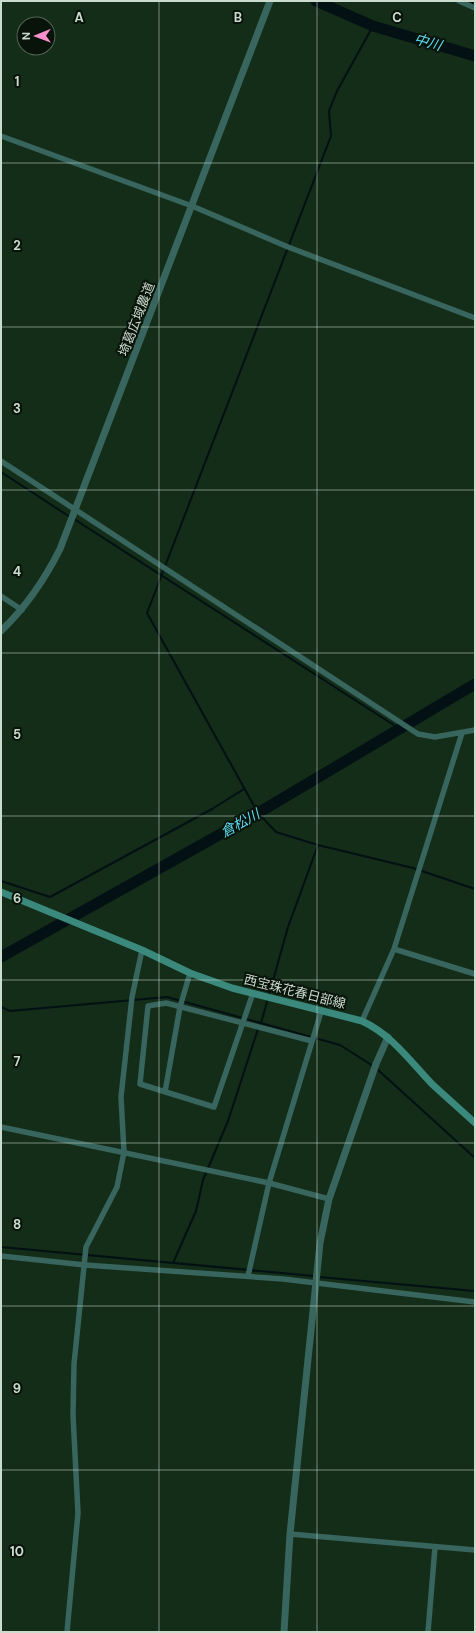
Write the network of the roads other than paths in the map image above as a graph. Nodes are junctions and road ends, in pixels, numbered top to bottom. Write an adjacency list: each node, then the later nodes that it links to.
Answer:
1 (270, 1): 5 (street, 埼葛広域農道)
2 (459, 1): 3 (street)
3 (475, 8)
4 (1, 136): 5 (street)
5 (192, 206): 6 (street); 8 (street, 埼葛広域農道)
6 (475, 318)
7 (1, 461): 8 (street)
8 (75, 510): 10 (street, 埼葛広域農道); 13 (street)
9 (1, 596): 10 (street)
10 (22, 610): 11 (street, 埼葛広域農道)
11 (1, 631)
12 (475, 730): 13 (street)
13 (462, 733): 15 (street)
14 (1, 892): 16 (main road, 西宝珠花春日部線)
15 (394, 949): 18 (street); 22 (street)
16 (142, 950): 17 (main road, 西宝珠花春日部線); 29 (street)
17 (190, 972): 19 (main road, 西宝珠花春日部線); 20 (street)
18 (475, 974)
19 (253, 993): 21 (main road, 西宝珠花春日部線); 23 (street)
20 (180, 1007): 23 (street); 26 (street); 26 (street)
21 (321, 1012): 22 (main road, 西宝珠花春日部線); 25 (street)
22 (362, 1021): 24 (main road, 西宝珠花春日部線)
23 (242, 1024): 25 (street); 26 (street)
24 (388, 1037): 27 (main road, 西宝珠花春日部線); 31 (street)
25 (312, 1041): 30 (street)
26 (165, 1092)
27 (475, 1123)
28 (1, 1127): 29 (street)
29 (124, 1152): 30 (street); 33 (street)
30 (269, 1183): 31 (street); 34 (street)
31 (329, 1199): 35 (street)
32 (1, 1256): 33 (street)
33 (85, 1262): 34 (street); 40 (street)
34 (248, 1276): 35 (street)
35 (316, 1284): 36 (street); 37 (street)
36 (475, 1302)
37 (290, 1534): 38 (street); 41 (street)
38 (435, 1547): 39 (street); 42 (street)
39 (475, 1550)
40 (67, 1632)
41 (284, 1632)
42 (428, 1632)

